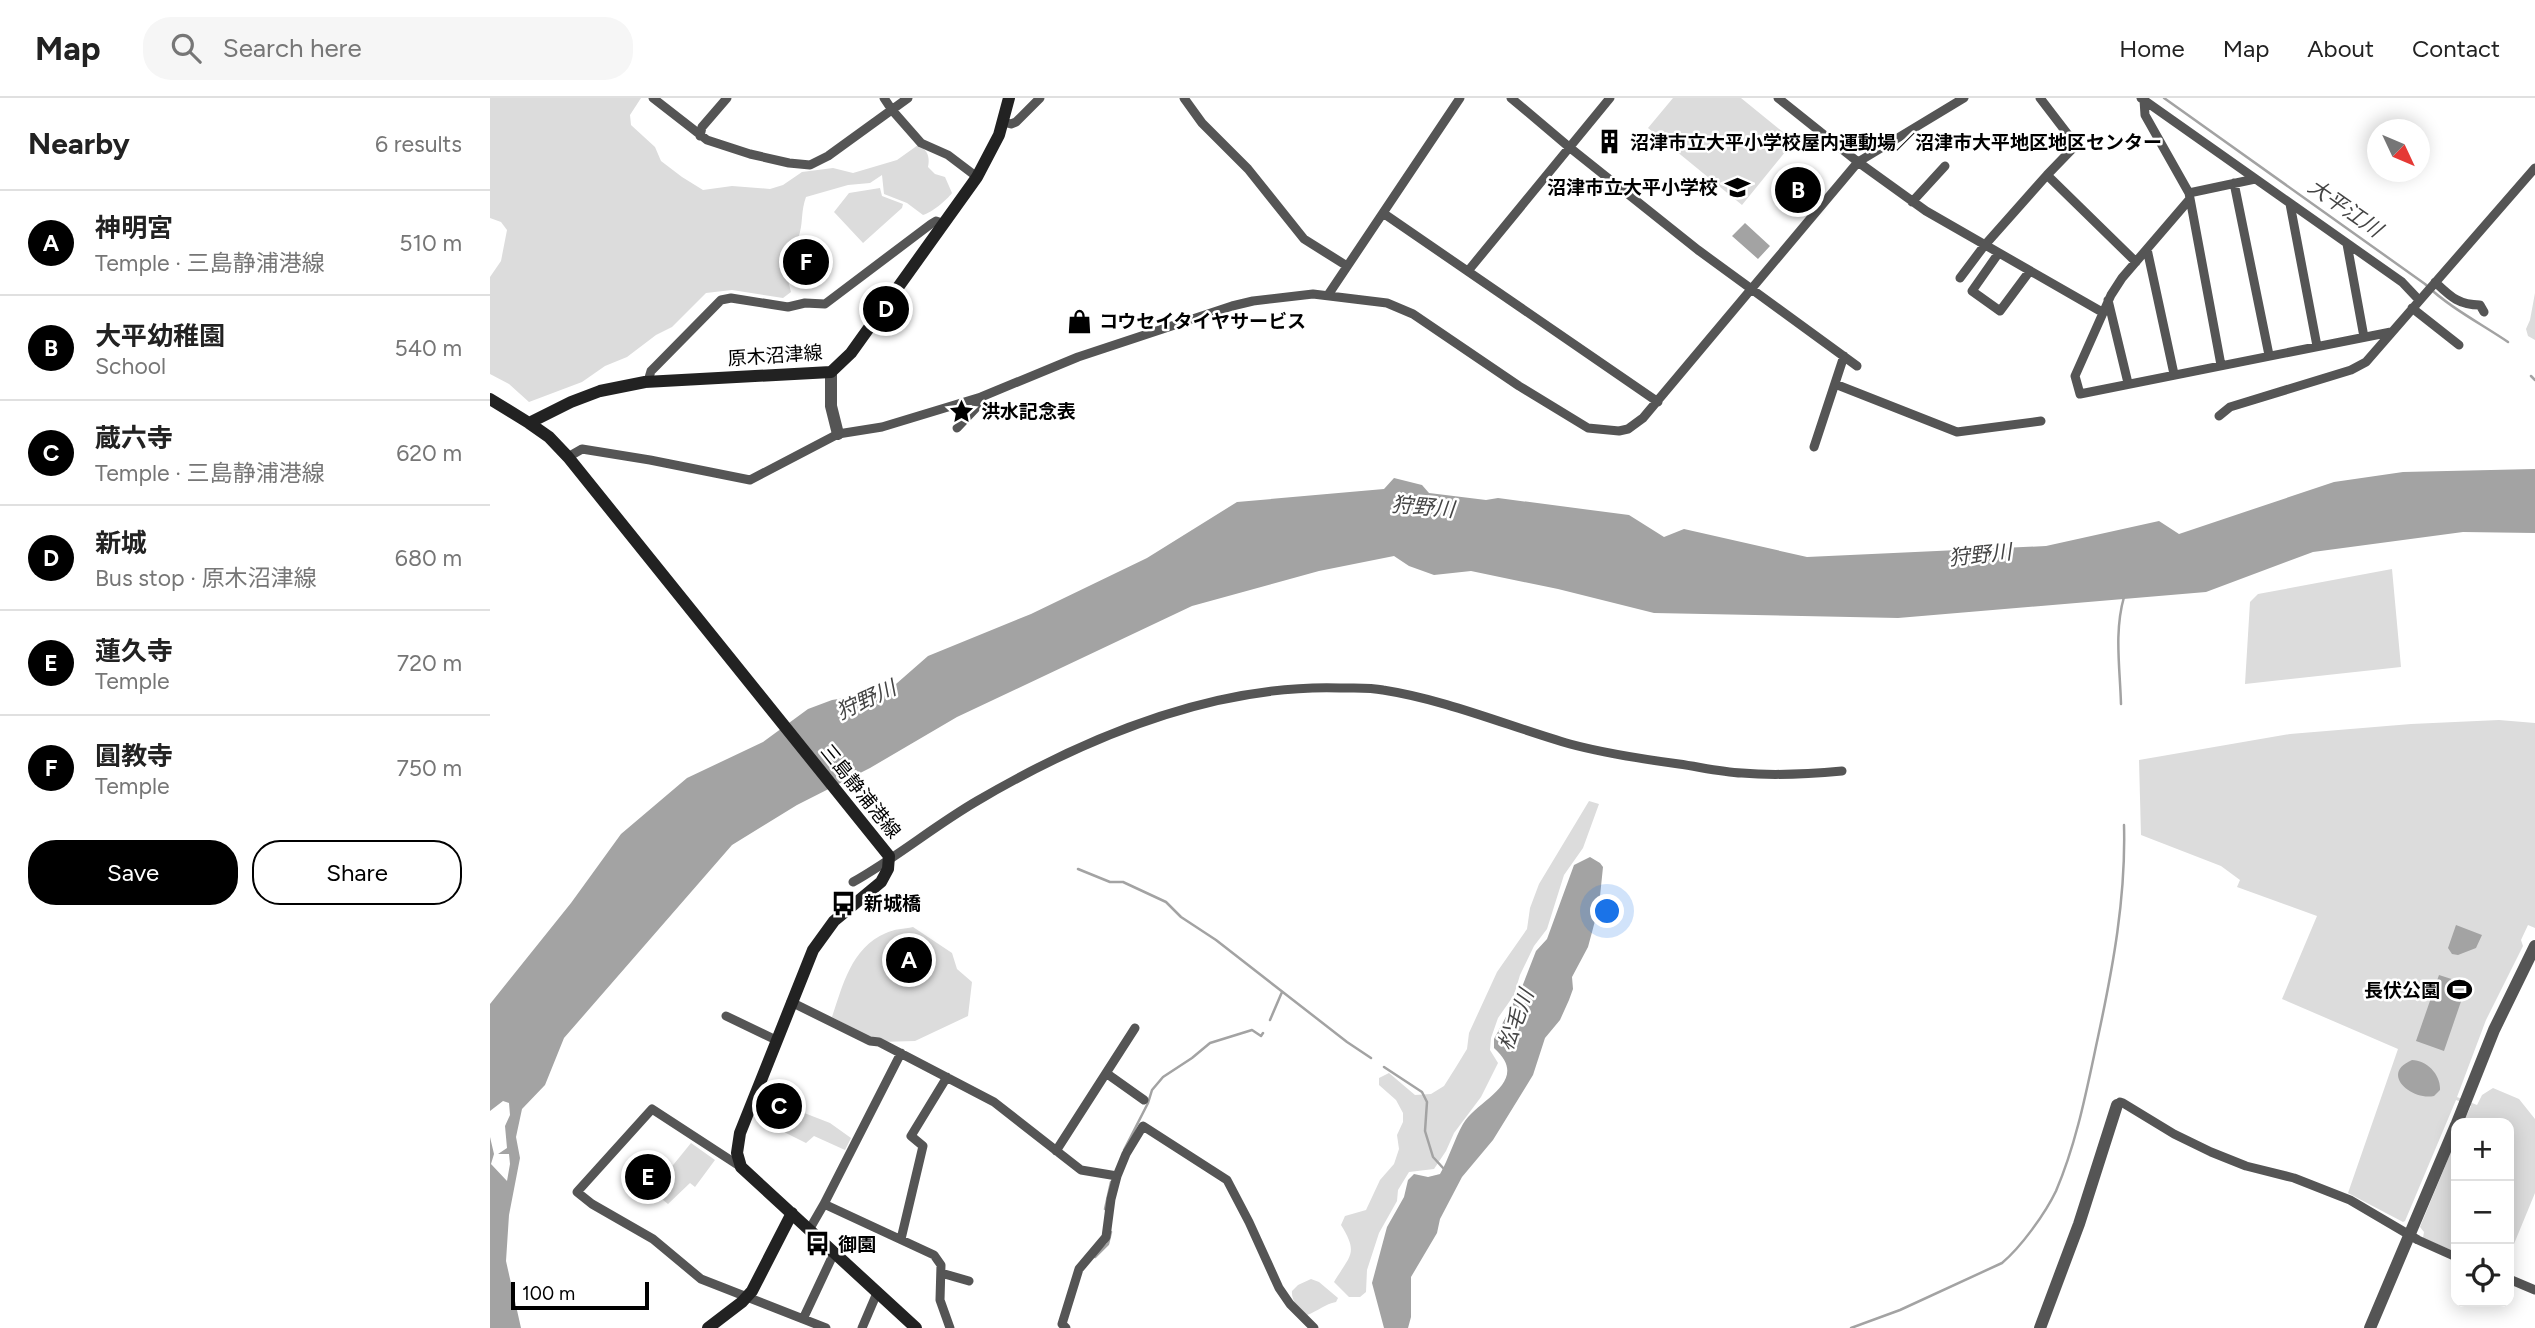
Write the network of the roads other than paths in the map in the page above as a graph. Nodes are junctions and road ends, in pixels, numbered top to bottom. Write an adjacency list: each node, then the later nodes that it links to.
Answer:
1 (653, 98): 17 (street)
2 (727, 98): 17 (street)
3 (884, 98): 15 (street)
4 (908, 98): 15 (street)
5 (1009, 98): 16 (main road, 原木沼津線)
6 (1040, 98): 16 (street)
7 (1184, 98): 36 (street)
8 (1460, 98): 29 (street)
9 (1511, 98): 18 (street)
10 (1610, 98): 18 (street)
11 (1778, 98): 19 (street)
12 (1964, 98): 19 (street)
13 (2040, 98): 22 (street)
14 (2143, 99): 24 (street); 26 (street)
15 (892, 110): 17 (street); 23 (street)
16 (1003, 122): 23 (main road, 原木沼津線)
17 (700, 136)
18 (1569, 147): 37 (street); 41 (street)
19 (1857, 162): 27 (street); 41 (street)
20 (1945, 166): 27 (street)
21 (2535, 168): 40 (street)
22 (2047, 175): 32 (street); 35 (street)
23 (977, 177): 30 (main road, 原木沼津線)
24 (2255, 179): 25 (street); 28 (street)
25 (2234, 183): 26 (street); 52 (street)
26 (2189, 197): 33 (street); 54 (street)
27 (1912, 202): 32 (street)
28 (2290, 204): 31 (street); 51 (street)
29 (1383, 213): 36 (street); 37 (street)
30 (942, 223): 56 (main road, 原木沼津線); 58 (street)
31 (2347, 244): 43 (street); 49 (street)
32 (1984, 246): 34 (street); 39 (street)
33 (2147, 249): 35 (street); 57 (street)
34 (1998, 254): 38 (street); 38 (street)
35 (2136, 262): 44 (street)
36 (1347, 266): 42 (street)
37 (1468, 271): 63 (street)
38 (2029, 272): 46 (street)
39 (1960, 278)
40 (2434, 283): 43 (street); 47 (street)
41 (1749, 289): 53 (street); 63 (street)
42 (1328, 295): 61 (street); 63 (street)
43 (2422, 296): 45 (street)
44 (2108, 300): 46 (street); 59 (street)
45 (2412, 308): 48 (street); 50 (street)
46 (2102, 312): 59 (street)
47 (2484, 312)
48 (2391, 332): 49 (street); 64 (street)
49 (2364, 337): 51 (street)
50 (2459, 345)
51 (2317, 346): 52 (street)
52 (2269, 355): 54 (street)
53 (1844, 356): 55 (street); 60 (street)
54 (2221, 365): 57 (street)
55 (1857, 366)
56 (831, 372): 58 (main road, 原木沼津線); 68 (street)
57 (2174, 374): 59 (street)
58 (648, 381): 66 (main road, 原木沼津線)
59 (2128, 383)
60 (1835, 384): 65 (street); 69 (street)
61 (981, 397): 67 (street); 68 (street)
62 (490, 399): 66 (main road)
63 (1658, 401)
64 (2219, 416)
65 (2041, 421)
66 (529, 423): 70 (main road, 三島静浦港線)
67 (957, 428)
68 (838, 434): 70 (street)
69 (1814, 447)
70 (568, 457): 72 (main road, 三島静浦港線)
71 (1842, 771): 72 (street)
72 (889, 857): 73 (street); 75 (main road, 三島静浦港線)
73 (853, 882)
74 (2535, 946): 84 (street)
75 (791, 1002): 78 (main road, 三島静浦港線); 79 (street)
76 (726, 1016): 78 (street)
77 (1135, 1028): 80 (street)
78 (776, 1040): 87 (main road, 三島静浦港線)
79 (901, 1054): 81 (street); 89 (street)
80 (1106, 1073): 82 (street); 86 (street)
81 (947, 1077): 86 (street); 93 (street)
82 (1144, 1100)
83 (2117, 1105): 92 (street); 110 (street)
84 (2459, 1118)
85 (2451, 1138): 92 (street)
86 (1056, 1151): 88 (street)
87 (741, 1167): 90 (main road); 101 (street)
88 (1117, 1176): 108 (street); 109 (street)
89 (824, 1204): 91 (street); 93 (street)
90 (792, 1213): 91 (main road); 101 (main road)
91 (809, 1230): 94 (main road)
92 (2411, 1235): 95 (street); 111 (street)
93 (901, 1239): 96 (street)
94 (834, 1253): 100 (main road); 102 (street)
95 (2451, 1254)
96 (940, 1273): 97 (street); 107 (street)
97 (969, 1281)
98 (2514, 1281): 99 (street)
99 (2535, 1290)
100 (877, 1293): 105 (street); 106 (main road)
101 (748, 1296): 102 (street); 103 (main road)
102 (803, 1319): 104 (street)
103 (708, 1328)
104 (826, 1328)
105 (862, 1328)
106 (916, 1328)
107 (950, 1328)
108 (1066, 1328)
109 (1314, 1328)
110 (2040, 1328)
111 (2370, 1328)

